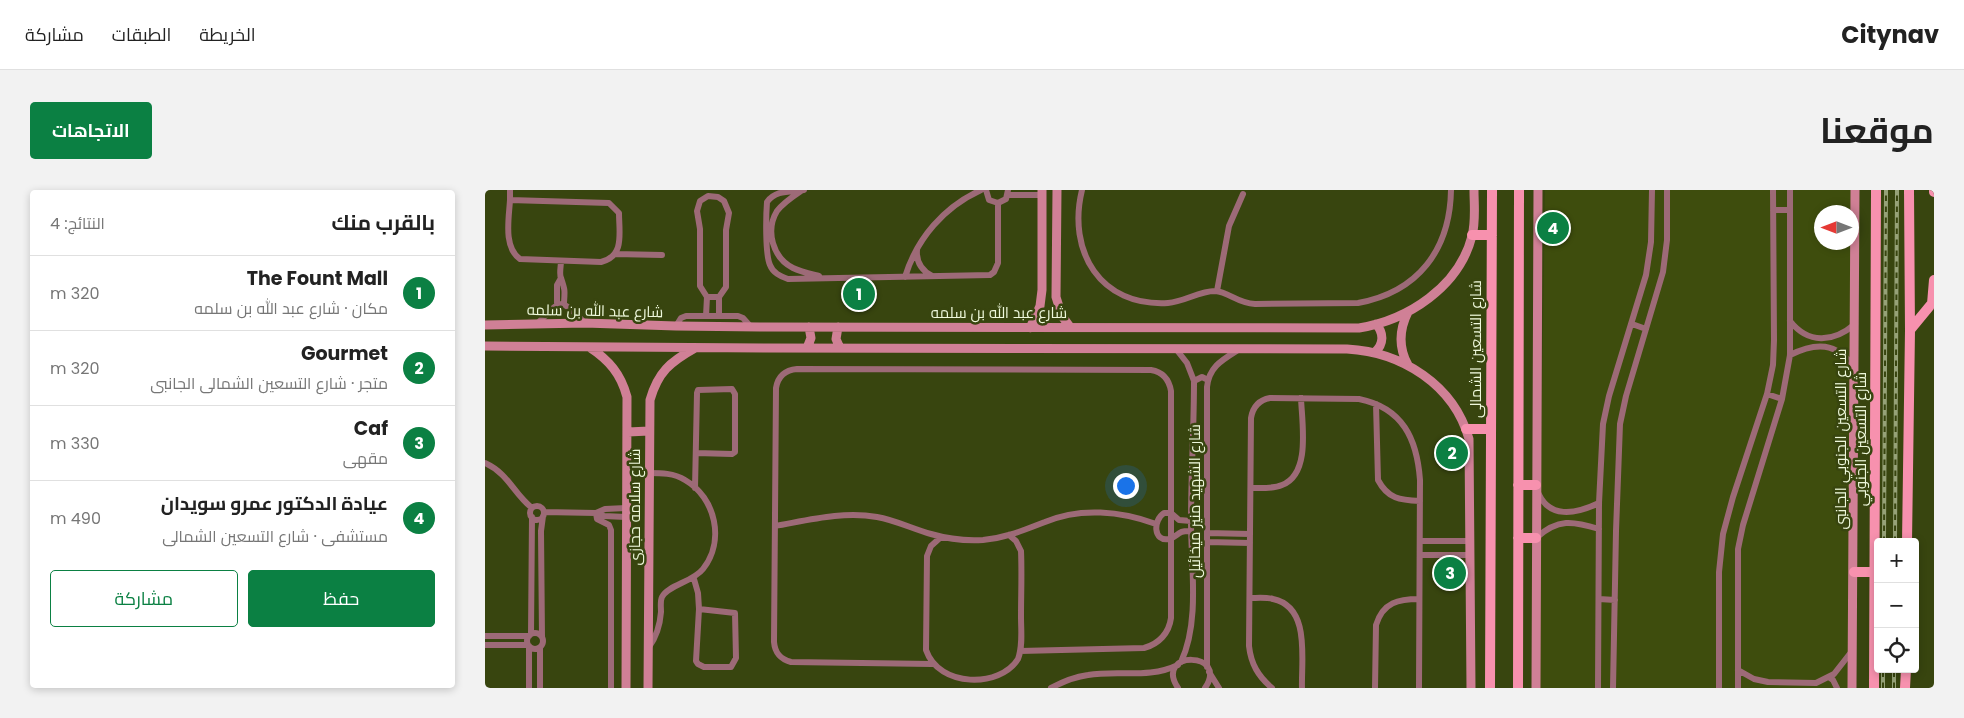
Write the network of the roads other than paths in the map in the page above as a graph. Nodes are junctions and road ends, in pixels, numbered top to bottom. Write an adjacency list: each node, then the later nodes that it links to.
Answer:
1 (510, 190): 22 (street)
2 (803, 190): 34 (street); 34 (street)
3 (981, 190): 28 (street)
4 (986, 190): 23 (street)
5 (1057, 190): 37 (main road)
6 (1081, 190): 38 (street)
7 (1451, 190): 38 (street)
8 (1474, 190): 26 (main road)
9 (1492, 190): 27 (main road, شارع التسعين الشمالى)
10 (1519, 190): 86 (main road)
11 (1538, 190): 87 (main road)
12 (1652, 190): 52 (street)
13 (1667, 190): 60 (street)
14 (1773, 190): 24 (street)
15 (1790, 190): 25 (street)
16 (1855, 190): 50 (main road, شارع التسعين الجنوبي الجانبى)
17 (1876, 190): 109 (main road, شارع التسعين الجنوبي)
18 (1909, 190): 61 (main road)
19 (1008, 192): 20 (street); 23 (street)
20 (1042, 192): 36 (main road)
21 (1243, 194): 38 (street)
22 (509, 200): 29 (street); 31 (street)
23 (998, 203): 33 (street)
24 (1773, 210): 25 (street); 75 (street)
25 (1790, 210): 47 (street)
26 (1472, 235): 27 (main road); 43 (main road, شارع عبد الله بن سلمه)
27 (1492, 235): 79 (main road, شارع التسعين الشمالى)
28 (917, 249): 32 (street); 33 (street)
29 (615, 254): 30 (street); 31 (street)
30 (662, 255)
31 (561, 261): 42 (street)
32 (905, 277): 33 (street); 34 (street)
33 (933, 277)
34 (823, 278)
35 (1934, 280): 41 (main road)
36 (1042, 290): 37 (main road); 59 (main road)
37 (1056, 291): 58 (main road)
38 (1217, 291)
39 (707, 296): 40 (street); 40 (street); 44 (street)
40 (719, 297): 45 (street)
41 (1933, 302): 61 (main road)
42 (561, 303): 48 (street); 49 (street)
43 (1408, 312): 51 (main road, شارع عبد الله بن سلمه); 71 (main road)
44 (707, 316): 45 (street); 54 (street)
45 (719, 316): 55 (street)
46 (485, 318): 53 (main road)
47 (1790, 321): 50 (street); 70 (street)
48 (538, 323): 49 (main road, شارع عبد الله بن سلمه); 53 (main road, شارع عبد الله بن سلمه)
49 (585, 323): 54 (main road, شارع عبد الله بن سلمه)
50 (1855, 323): 72 (main road, شارع التسعين الجنوبي الجانبى)
51 (1377, 324): 58 (main road, شارع عبد الله بن سلمه); 69 (main road)
52 (1632, 324): 60 (street); 91 (street)
53 (489, 325)
54 (676, 326): 55 (main road, شارع عبد الله بن سلمه)
55 (751, 327): 56 (main road, شارع عبد الله بن سلمه)
56 (809, 327): 57 (main road, شارع عبد الله بن سلمه); 65 (main road)
57 (838, 327): 59 (main road, شارع عبد الله بن سلمه); 66 (main road)
58 (1070, 327): 59 (main road, شارع عبد الله بن سلمه)
59 (1030, 328)
60 (1646, 329): 125 (street)
61 (1910, 330): 110 (main road)
62 (485, 346): 63 (main road)
63 (589, 346): 64 (main road); 82 (main road, شارع سلامه حجازى)
64 (696, 348): 65 (main road); 81 (main road, شارع سلامه حجازى)
65 (807, 348): 66 (main road)
66 (839, 348): 67 (main road)
67 (1176, 349): 68 (main road); 74 (street, شارع الشهيد منير ميخائيل)
68 (1238, 349): 69 (main road); 73 (street)
69 (1375, 352): 71 (main road)
70 (1789, 355): 72 (street); 77 (street)
71 (1408, 365): 80 (main road)
72 (1855, 368): 118 (main road, شارع التسعين الجنوبي الجانبى)
73 (1208, 380): 74 (street); 103 (street, شارع الشهيد منير ميخائيل)
74 (1194, 381): 98 (street, شارع الشهيد منير ميخائيل)
75 (1767, 394): 77 (street); 161 (street)
76 (1301, 398): 78 (street); 89 (street); 89 (street)
77 (1782, 399): 139 (street)
78 (1376, 404): 90 (street); 90 (street)
79 (1491, 428): 80 (main road); 156 (main road, شارع التسعين الشمالى)
80 (1466, 429): 113 (main road)
81 (649, 431): 82 (main road); 85 (main road, شارع سلامه حجازى)
82 (628, 432): 94 (main road, شارع سلامه حجازى)
83 (696, 453): 83 (street); 88 (street)
84 (485, 463): 92 (street)
85 (648, 473): 88 (street); 133 (main road, شارع سلامه حجازى)
86 (1518, 485): 87 (main road); 107 (main road)
87 (1535, 485): 91 (street); 108 (main road)
88 (695, 488): 120 (street)
89 (1251, 488): 104 (street)
90 (1420, 501): 112 (street)
91 (1599, 503): 101 (street)
92 (532, 508): 96 (street); 97 (street)
93 (596, 513): 94 (street); 96 (street); 144 (street)
94 (626, 513): 145 (main road, شارع سلامه حجازى)
95 (1171, 513): 98 (street); 99 (street); 100 (street); 111 (street)
96 (544, 514): 97 (street); 129 (street)
97 (532, 517): 127 (street)
98 (1191, 521): 102 (street, شارع الشهيد منير ميخائيل)
99 (1156, 524): 105 (street); 111 (street)
100 (775, 526): 106 (street); 137 (street)
101 (1599, 529): 108 (street); 124 (street)
102 (1191, 531): 111 (street); 136 (street, شارع الشهيد منير ميخائيل)
103 (1207, 533): 104 (street); 114 (street, شارع الشهيد منير ميخائيل)
104 (1250, 534): 115 (street)
105 (1009, 535): 106 (street); 135 (street)
106 (941, 537): 137 (street)
107 (1518, 538): 108 (main road); 157 (main road)
108 (1535, 538): 158 (main road)
109 (1875, 538)
110 (1907, 538)
111 (1171, 539): 135 (street)
112 (1420, 540): 113 (street); 116 (street)
113 (1471, 540): 117 (main road)
114 (1207, 542): 115 (street); 138 (street, شارع الشهيد منير ميخائيل)
115 (1250, 543): 122 (street)
116 (1420, 555): 117 (street); 123 (street)
117 (1471, 555): 155 (main road)
118 (1854, 572): 119 (main road); 134 (main road, شارع التسعين الجنوبي الجانبى)
119 (1874, 572)
120 (694, 579): 126 (street); 133 (street)
121 (1875, 583): 165 (main road, شارع التسعين الجنوبي)
122 (1250, 598): 151 (street); 152 (street)
123 (1419, 599): 153 (street); 154 (street)
124 (1599, 599): 125 (street); 159 (street)
125 (1615, 600): 160 (street)
126 (699, 609): 126 (street)
127 (530, 635): 128 (street); 129 (street); 131 (street)
128 (485, 636)
129 (542, 637): 132 (street)
130 (485, 644): 131 (street)
131 (529, 645): 132 (street); 142 (street)
132 (540, 648): 143 (street)
133 (648, 648): 146 (main road, شارع سلامه حجازى)
134 (1853, 650): 141 (street); 164 (main road, شارع التسعين الجنوبي الجانبى)
135 (1021, 651): 137 (street)
136 (1179, 663): 138 (street); 147 (street); 148 (street)
137 (932, 664)
138 (1208, 670): 149 (street, شارع الشهيد منير ميخائيل); 150 (street)
139 (1738, 670): 141 (street); 162 (street)
140 (1906, 673): 166 (main road)
141 (1829, 678): 163 (street)
142 (529, 688)
143 (540, 688)
144 (611, 688)
145 (626, 688)
146 (648, 688)
147 (1051, 688)
148 (1178, 688)
149 (1205, 688)
150 (1219, 688)
151 (1271, 688)
152 (1301, 688)
153 (1375, 688)
154 (1419, 688)
155 (1471, 688)
156 (1490, 688)
157 (1518, 688)
158 (1535, 688)
159 (1598, 688)
160 (1613, 688)
161 (1719, 688)
162 (1738, 688)
163 (1837, 688)
164 (1853, 688)
165 (1874, 688)
166 (1905, 688)

